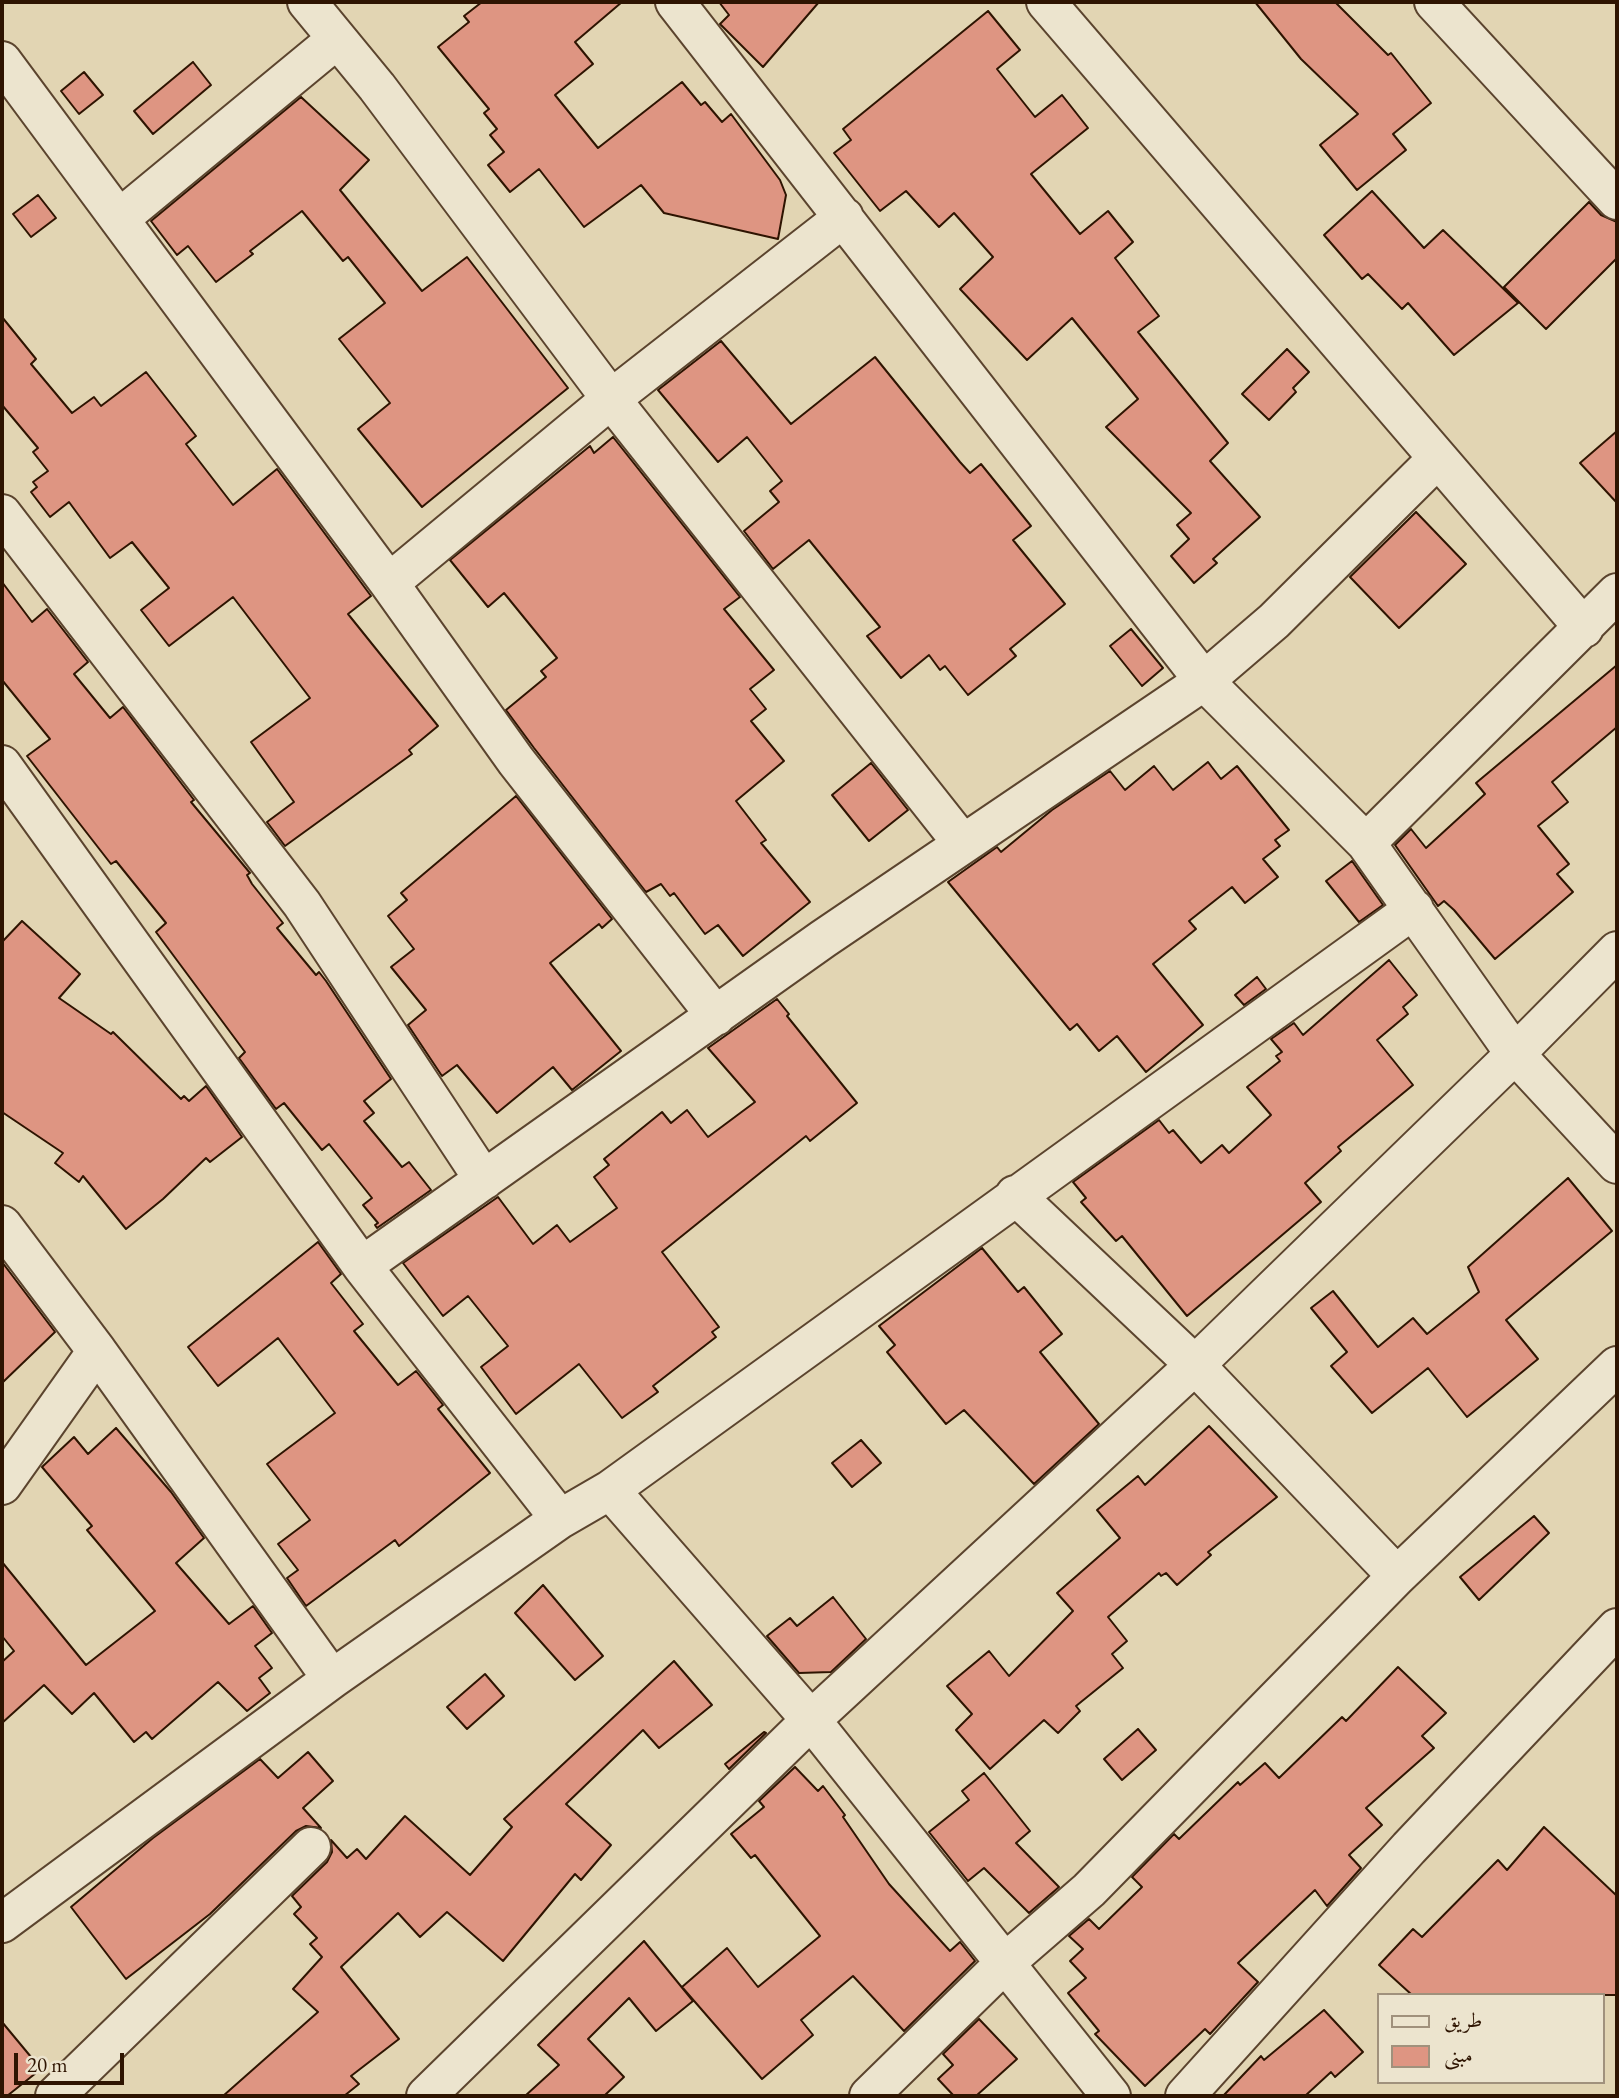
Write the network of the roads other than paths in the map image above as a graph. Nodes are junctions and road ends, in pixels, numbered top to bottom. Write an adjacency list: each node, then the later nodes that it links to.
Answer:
1 (307, 2): 5 (street)
2 (675, 2): 8 (street)
3 (1046, 2): 11 (street)
4 (1434, 2): 7 (street)
5 (337, 39): 9 (street); 10 (street)
6 (2, 61): 9 (street)
7 (1617, 200)
8 (844, 217): 10 (street); 16 (street)
9 (119, 219): 13 (street)
10 (611, 398): 13 (street); 19 (street)
11 (1436, 460): 15 (street); 16 (street)
12 (2, 514): 25 (street)
13 (388, 583): 22 (street)
14 (1617, 593): 15 (street)
15 (1584, 628): 18 (street)
16 (1204, 681): 18 (street); 19 (street)
17 (7, 785): 28 (street)
18 (1366, 843): 20 (street)
19 (963, 844): 22 (street)
20 (1414, 909): 23 (street); 26 (street)
21 (1617, 951): 23 (street)
22 (716, 1016): 25 (street)
23 (1515, 1055): 24 (street); 30 (street)
24 (1617, 1164)
25 (484, 1180): 28 (street)
26 (1015, 1195): 30 (street); 33 (street)
27 (2, 1225): 29 (street)
28 (362, 1266): 34 (street)
29 (97, 1351): 32 (street); 37 (street)
30 (1195, 1365): 35 (street); 38 (street)
31 (1617, 1366): 35 (street)
32 (2, 1485)
33 (610, 1490): 34 (street); 38 (street)
34 (560, 1519): 37 (street)
35 (1397, 1576): 41 (street)
36 (1617, 1628): 46 (street)
37 (332, 1679): 40 (street)
38 (811, 1720): 41 (street); 43 (street)
39 (311, 1847): 42 (street)
40 (2, 1923)
41 (1006, 1962): 44 (street); 45 (street)
42 (55, 2096)
43 (426, 2096)
44 (869, 2096)
45 (1111, 2096)
46 (1185, 2096)

